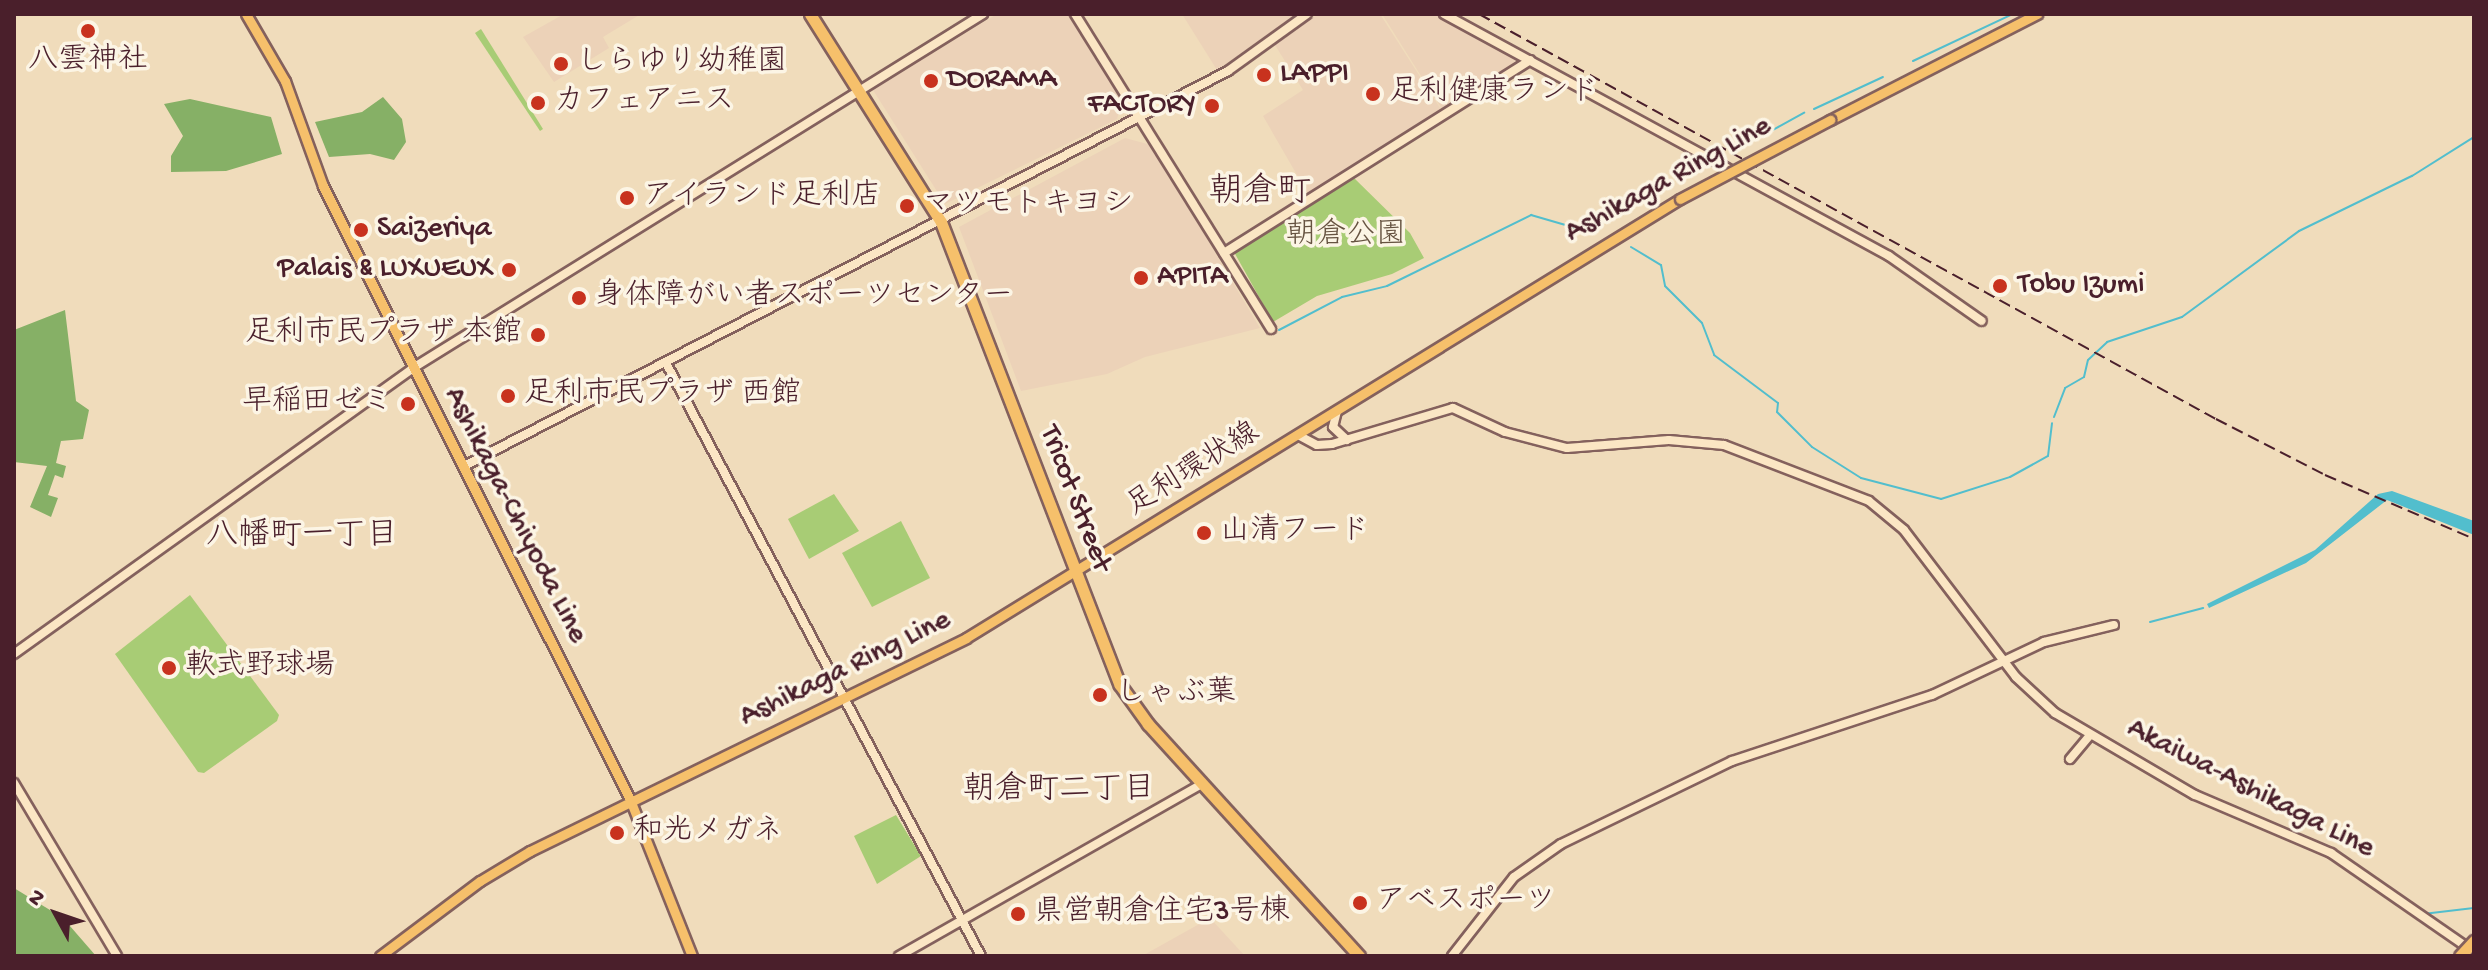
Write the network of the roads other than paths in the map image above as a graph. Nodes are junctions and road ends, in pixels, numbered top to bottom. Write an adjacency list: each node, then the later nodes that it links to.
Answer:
1 (246, 14): 16 (main road, Ashikaga-Chiyoda Line)
2 (810, 14): 9 (highway, Tricot Street)
3 (983, 14): 9 (street)
4 (1075, 14): 10 (street)
5 (1307, 14): 10 (street)
6 (1444, 14): 8 (street)
7 (2037, 14): 17 (main road, Ashikaga Ring Line, bridge)
8 (1530, 60): 12 (street); 13 (street)
9 (858, 89): 11 (highway, Tricot Street); 16 (street)
10 (1139, 118): 11 (street); 12 (street)
11 (941, 222): 15 (street); 21 (highway, Tricot Street)
12 (1224, 253): 14 (street)
13 (1982, 321)
14 (1271, 329)
15 (666, 363): 20 (street); 25 (street)
16 (413, 368): 20 (main road, Ashikaga-Chiyoda Line); 23 (street)
17 (1337, 411): 18 (main road, 足利環状線); 19 (street)
18 (1298, 435): 19 (street, Akaiwa-Ashikaga Line); 21 (main road, 足利環状線)
19 (1348, 440): 24 (street, Akaiwa-Ashikaga Line)
20 (464, 466): 30 (main road, Ashikaga-Chiyoda Line)
21 (1076, 571): 25 (main road, Ashikaga Ring Line); 29 (highway, Tricot Street)
22 (2114, 625): 24 (street)
23 (14, 654)
24 (2003, 661): 26 (street, Akaiwa-Ashikaga Line); 40 (street)
25 (842, 700): 30 (main road, Ashikaga Ring Line); 31 (street)
26 (2090, 735): 27 (street); 33 (street, Akaiwa-Ashikaga Line)
27 (2070, 759)
28 (14, 783): 34 (street)
29 (1202, 784): 31 (street); 39 (highway, Tricot Street)
30 (631, 802): 35 (main road, Ashikaga Ring Line); 36 (main road, Ashikaga-Chiyoda Line)
31 (962, 921): 37 (street); 38 (street)
32 (2474, 941): 41 (highway, bridge)
33 (2474, 952)
34 (117, 956)
35 (380, 956)
36 (692, 956)
37 (899, 956)
38 (981, 956)
39 (1359, 956)
40 (1452, 956)
41 (2460, 956)

